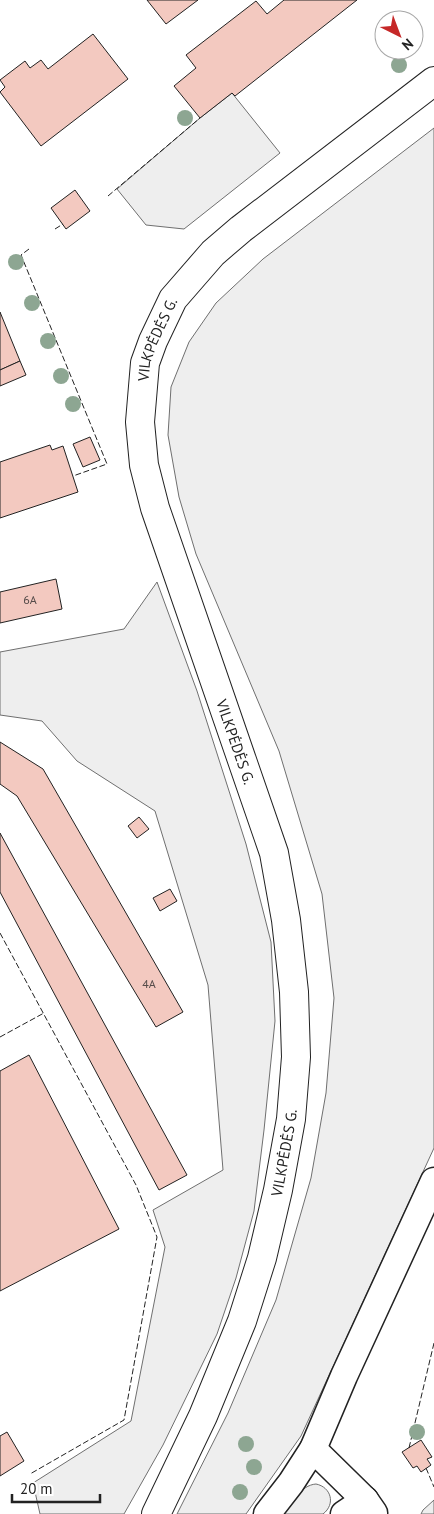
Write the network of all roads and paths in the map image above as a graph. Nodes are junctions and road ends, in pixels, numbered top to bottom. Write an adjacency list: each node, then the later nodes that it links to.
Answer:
1 (434, 81): 5 (main road, VILKPĖDĖS G.)
2 (434, 1181): 3 (street)
3 (313, 1449): 4 (street); 6 (street)
4 (361, 1509)
5 (156, 1514)
6 (267, 1514)

